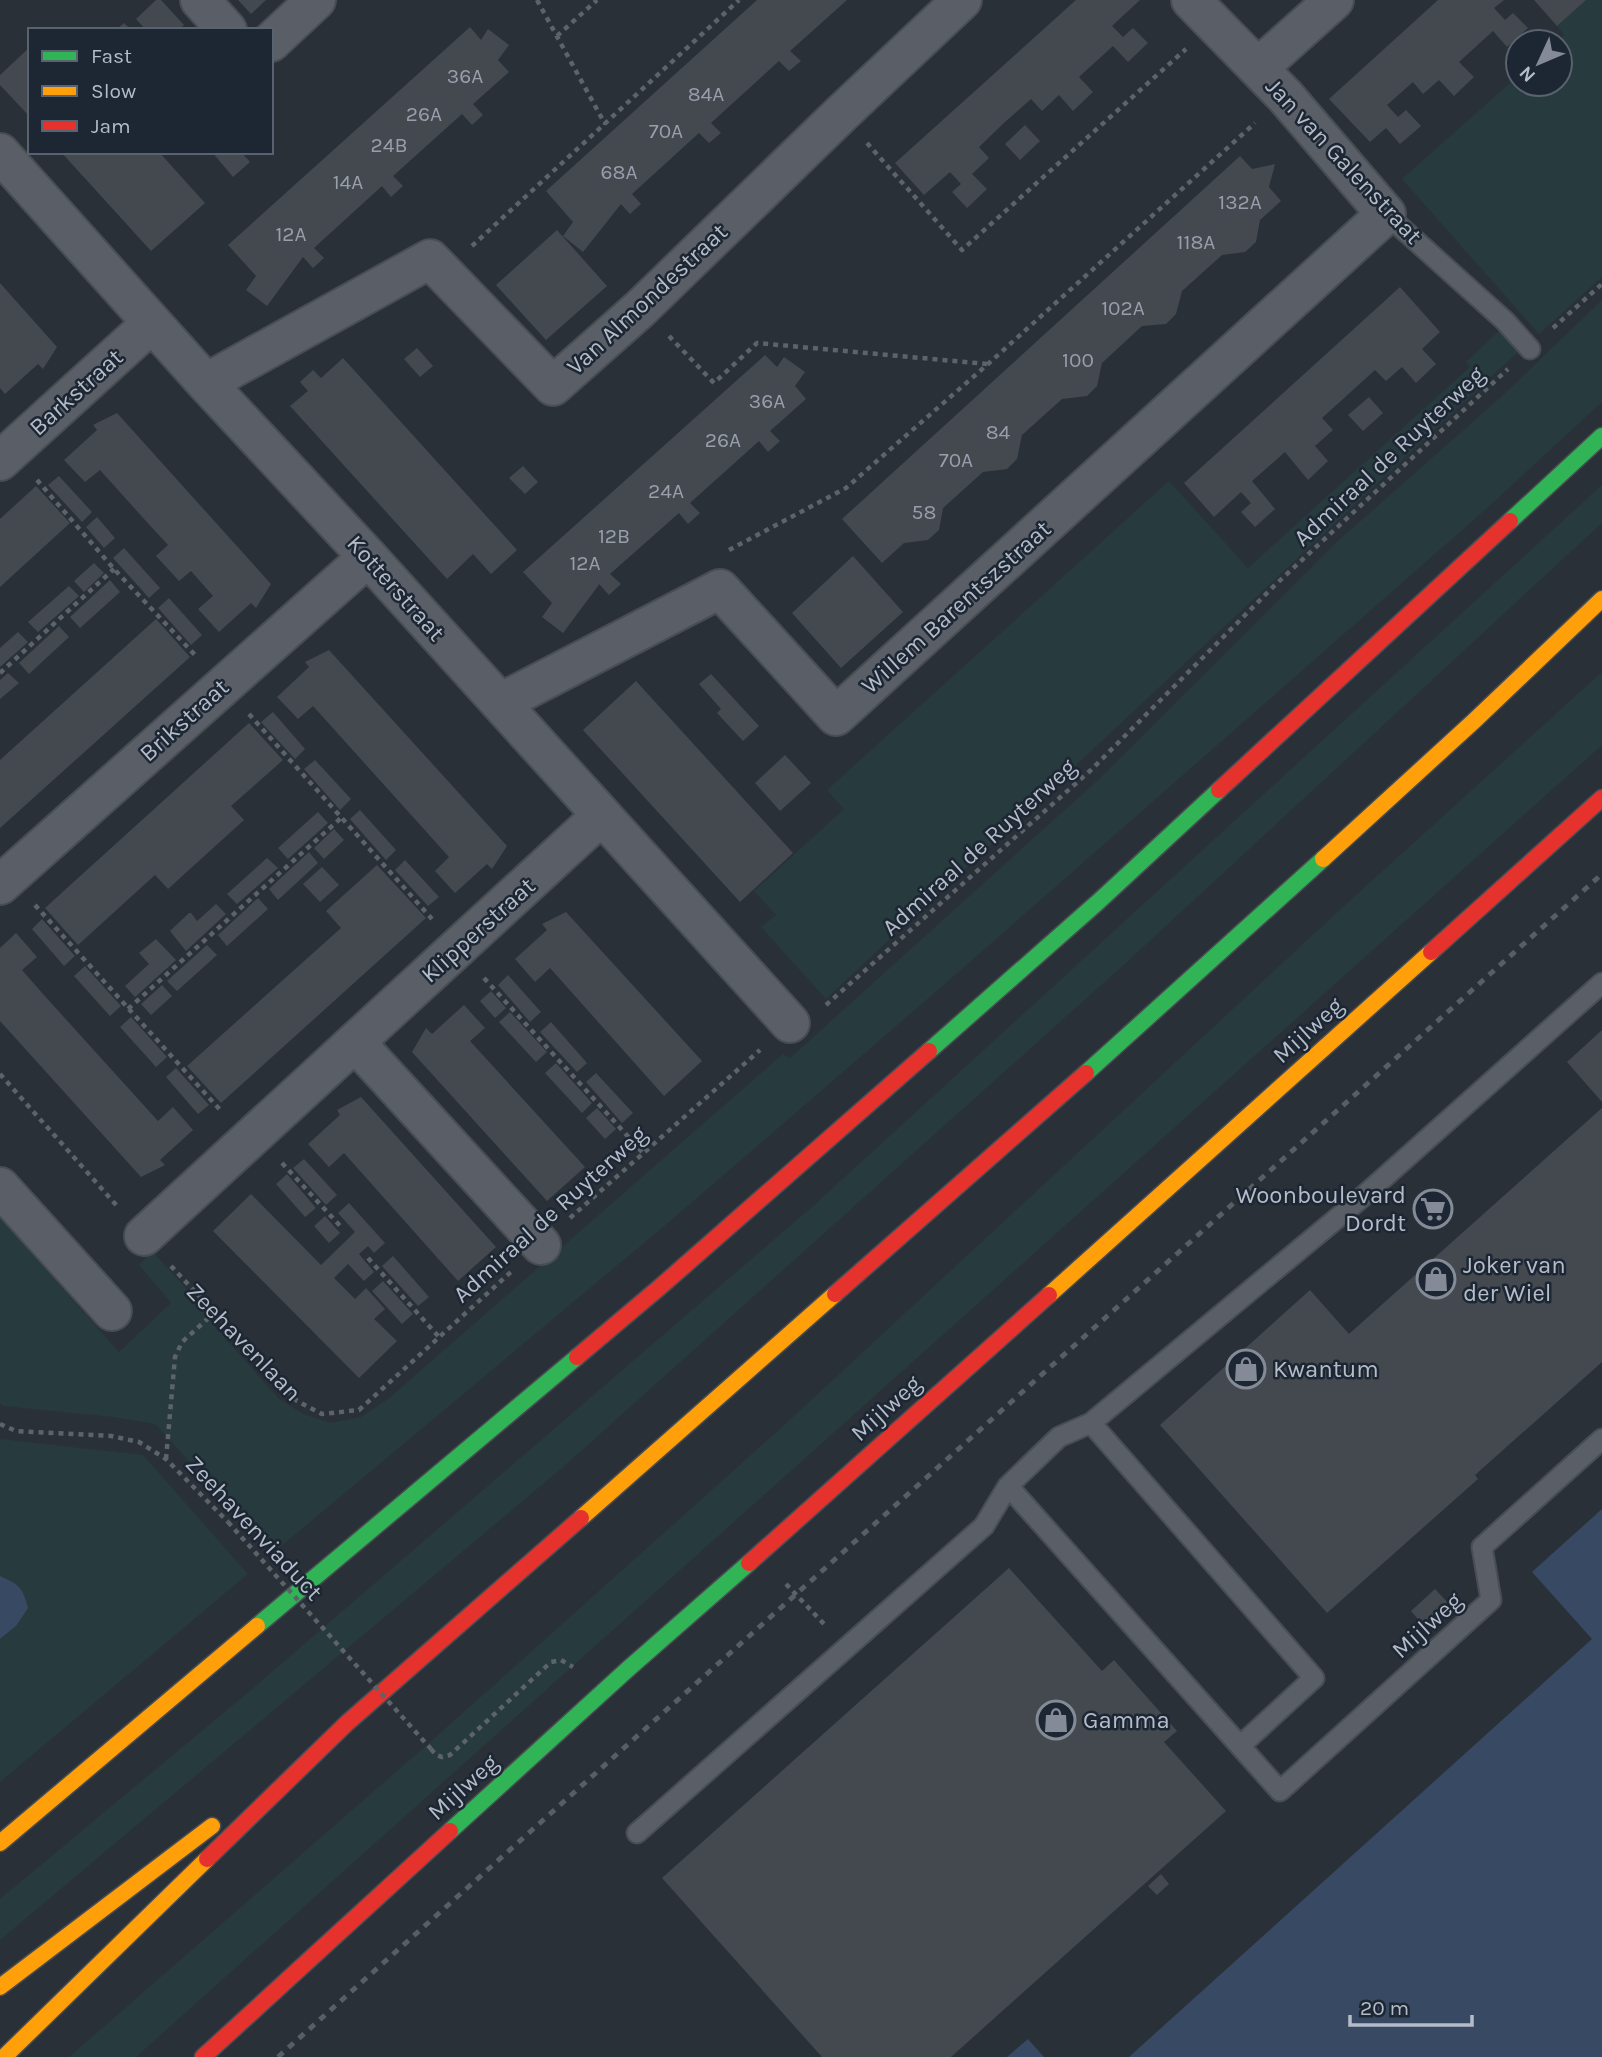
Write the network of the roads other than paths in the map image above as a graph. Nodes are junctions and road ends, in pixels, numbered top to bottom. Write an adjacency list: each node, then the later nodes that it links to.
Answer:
1 (200, 0): 6 (street)
2 (316, 0): 7 (street)
3 (962, 0): 13 (street, Van Almondestraat)
4 (1334, 0): 8 (street)
5 (1203, 12): 8 (street, Jan van Galenstraat)
6 (225, 28)
7 (273, 40)
8 (1258, 68): 10 (street, Jan van Galenstraat)
9 (0, 153): 11 (street, Kotterstraat)
10 (1387, 214): 12 (lane, Jan van Galenstraat); 18 (street, Willem Barentszstraat)
11 (152, 323): 13 (street, Kotterstraat); 15 (street, Barkstraat)
12 (1530, 349)
13 (206, 383): 16 (street, Kotterstraat)
14 (1602, 436): 35 (main road)
15 (6, 456)
16 (368, 557): 18 (street, Kotterstraat); 21 (street, Brikstraat)
17 (1602, 599): 32 (main road)
18 (500, 702): 20 (street, Kotterstraat)
19 (1602, 798): 38 (main road, Mijlweg)
20 (601, 816): 23 (street, Kotterstraat); 24 (street, Klipperstraat)
21 (5, 881)
22 (1602, 983): 29 (lane)
23 (790, 1023)
24 (355, 1042): 26 (street, Klipperstraat); 27 (street)
25 (0, 1187): 28 (street)
26 (144, 1236)
27 (541, 1245)
28 (112, 1311)
29 (1091, 1423): 31 (lane); 33 (lane)
30 (1602, 1439): 33 (lane, Mijlweg)
31 (1007, 1486): 33 (lane, Mijlweg); 34 (lane)
32 (347, 1723): 36 (main road); 37 (main road)
33 (1240, 1746)
34 (638, 1833)
35 (0, 1843)
36 (0, 1987)
37 (4, 2057)
38 (203, 2057)

